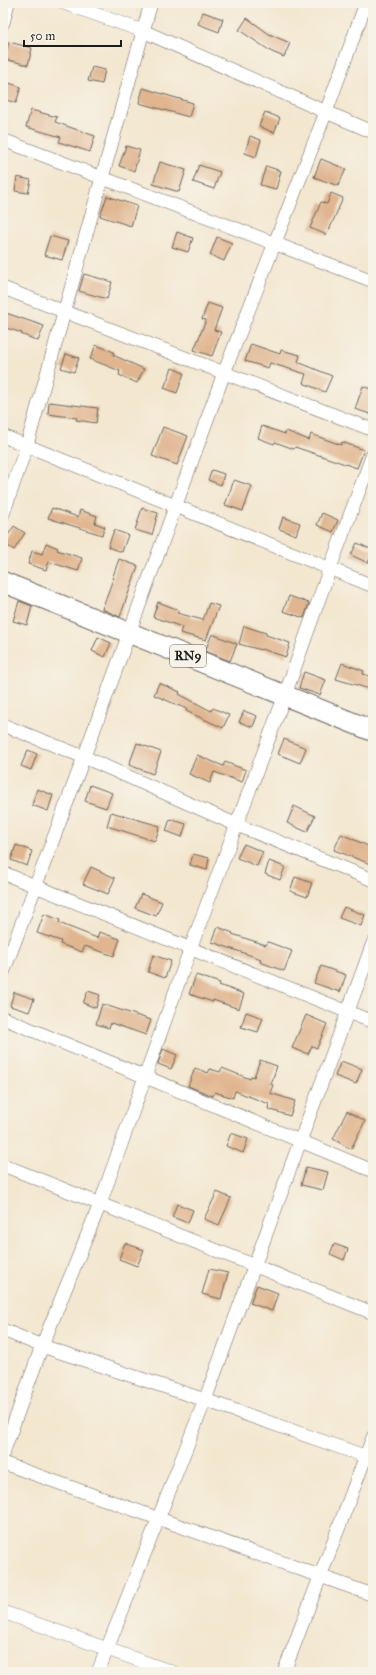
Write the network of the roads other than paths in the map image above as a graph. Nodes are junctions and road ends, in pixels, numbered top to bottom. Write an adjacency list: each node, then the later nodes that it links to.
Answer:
1 (8, 3): 5 (street)
2 (64, 3): 6 (street)
3 (151, 3): 6 (street)
4 (366, 3): 7 (street)
5 (3, 23)
6 (143, 31): 7 (street); 10 (street)
7 (326, 112): 8 (street); 11 (street)
8 (373, 132)
9 (3, 140): 10 (street)
10 (102, 178): 11 (street); 14 (street)
11 (275, 244): 12 (street); 15 (street)
12 (373, 281)
13 (3, 288): 14 (street)
14 (64, 311): 15 (street); 18 (street)
15 (224, 373): 16 (street); 20 (street)
16 (373, 430)
17 (3, 436): 18 (street)
18 (27, 445): 20 (street); 21 (street)
19 (373, 454): 22 (street)
20 (176, 506): 22 (street); 25 (street)
21 (3, 514)
22 (330, 568): 24 (street); 26 (street)
23 (3, 582): 25 (main road, RN9)
24 (373, 586)
25 (129, 631): 26 (main road, RN9); 29 (street)
26 (285, 695): 28 (main road, RN9); 30 (street)
27 (3, 725): 29 (street)
28 (373, 731)
29 (84, 757): 30 (street); 33 (street)
30 (237, 825): 32 (street); 35 (street)
31 (3, 873): 33 (street)
32 (373, 880)
33 (35, 886): 35 (street); 36 (street)
34 (373, 943): 37 (street)
35 (191, 947): 37 (street); 40 (street)
36 (3, 973)
37 (348, 1011): 39 (street); 41 (street)
38 (3, 1018): 40 (street)
39 (373, 1022)
40 (144, 1077): 41 (street); 44 (street)
41 (300, 1142): 43 (street); 45 (street)
42 (3, 1165): 44 (street)
43 (373, 1171)
44 (100, 1204): 45 (street); 48 (street)
45 (254, 1266): 46 (street); 49 (street)
46 (373, 1313)
47 (3, 1330): 48 (street)
48 (42, 1346): 49 (street); 51 (street)
49 (205, 1400): 52 (street); 54 (street)
50 (373, 1437): 52 (street)
51 (3, 1453)
52 (369, 1458): 55 (street)
53 (3, 1463): 54 (street)
54 (158, 1519): 55 (street); 58 (street)
55 (321, 1576): 56 (street); 61 (street)
56 (373, 1595)
57 (3, 1612): 58 (street)
58 (107, 1648): 59 (street); 60 (street)
59 (98, 1672)
60 (172, 1672)
61 (284, 1672)

